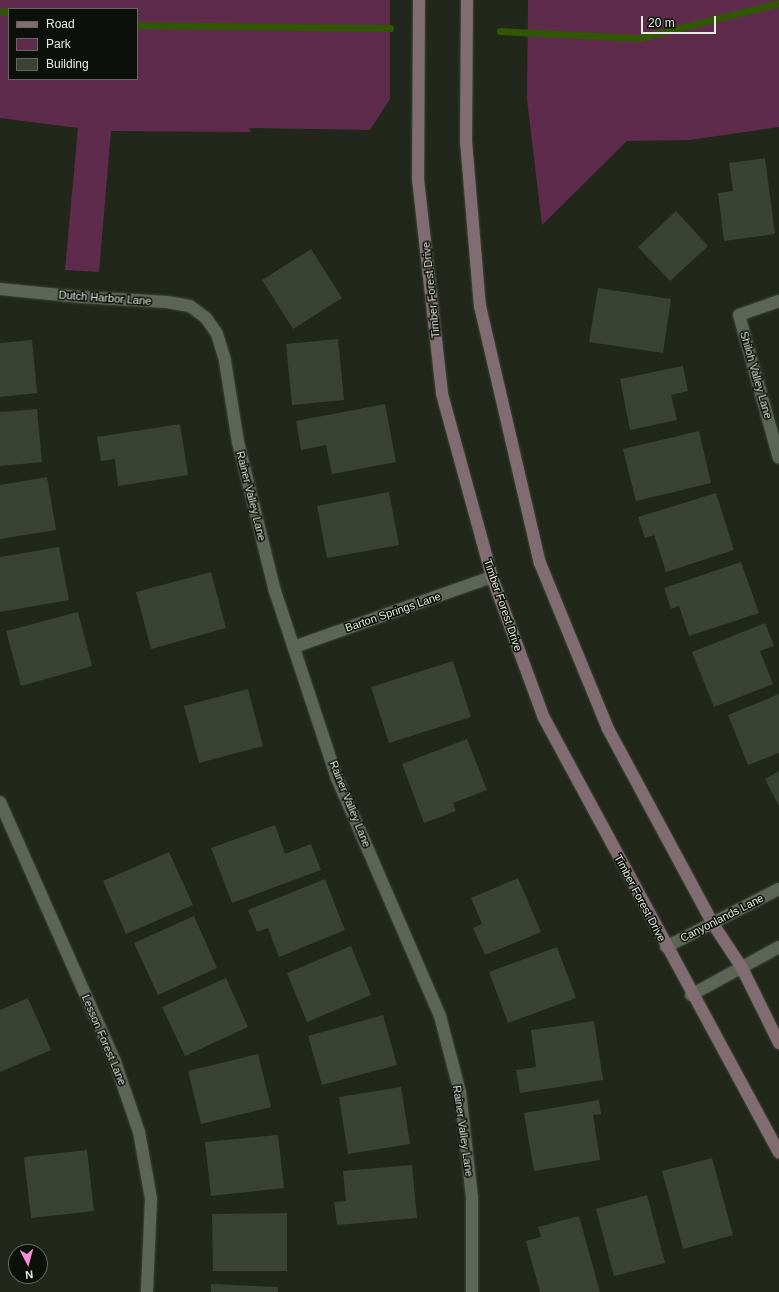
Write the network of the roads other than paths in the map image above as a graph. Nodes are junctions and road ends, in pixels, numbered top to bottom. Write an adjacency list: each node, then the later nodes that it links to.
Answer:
1 (419, 0): 7 (main road, Timber Forest Drive)
2 (468, 0): 11 (main road)
3 (0, 289): 5 (street, Dutch Harbor Lane)
4 (779, 301): 6 (street, Shiloh Valley Lane)
5 (206, 318): 8 (street, Rainer Valley Lane)
6 (779, 458)
7 (492, 577): 8 (street, Barton Springs Lane); 12 (main road, Timber Forest Drive)
8 (294, 647): 19 (street, Rainer Valley Lane)
9 (0, 802): 18 (street, Lesson Forest Lane)
10 (779, 889): 11 (street, Canyonlands Lane)
11 (713, 924): 12 (street, Canyonlands Lane); 14 (main road)
12 (666, 947): 15 (main road, Timber Forest Drive)
13 (779, 947): 14 (street)
14 (742, 968): 15 (street); 16 (main road)
15 (691, 995): 17 (main road, Timber Forest Drive)
16 (779, 1043)
17 (779, 1153)
18 (147, 1292)
19 (472, 1292)

